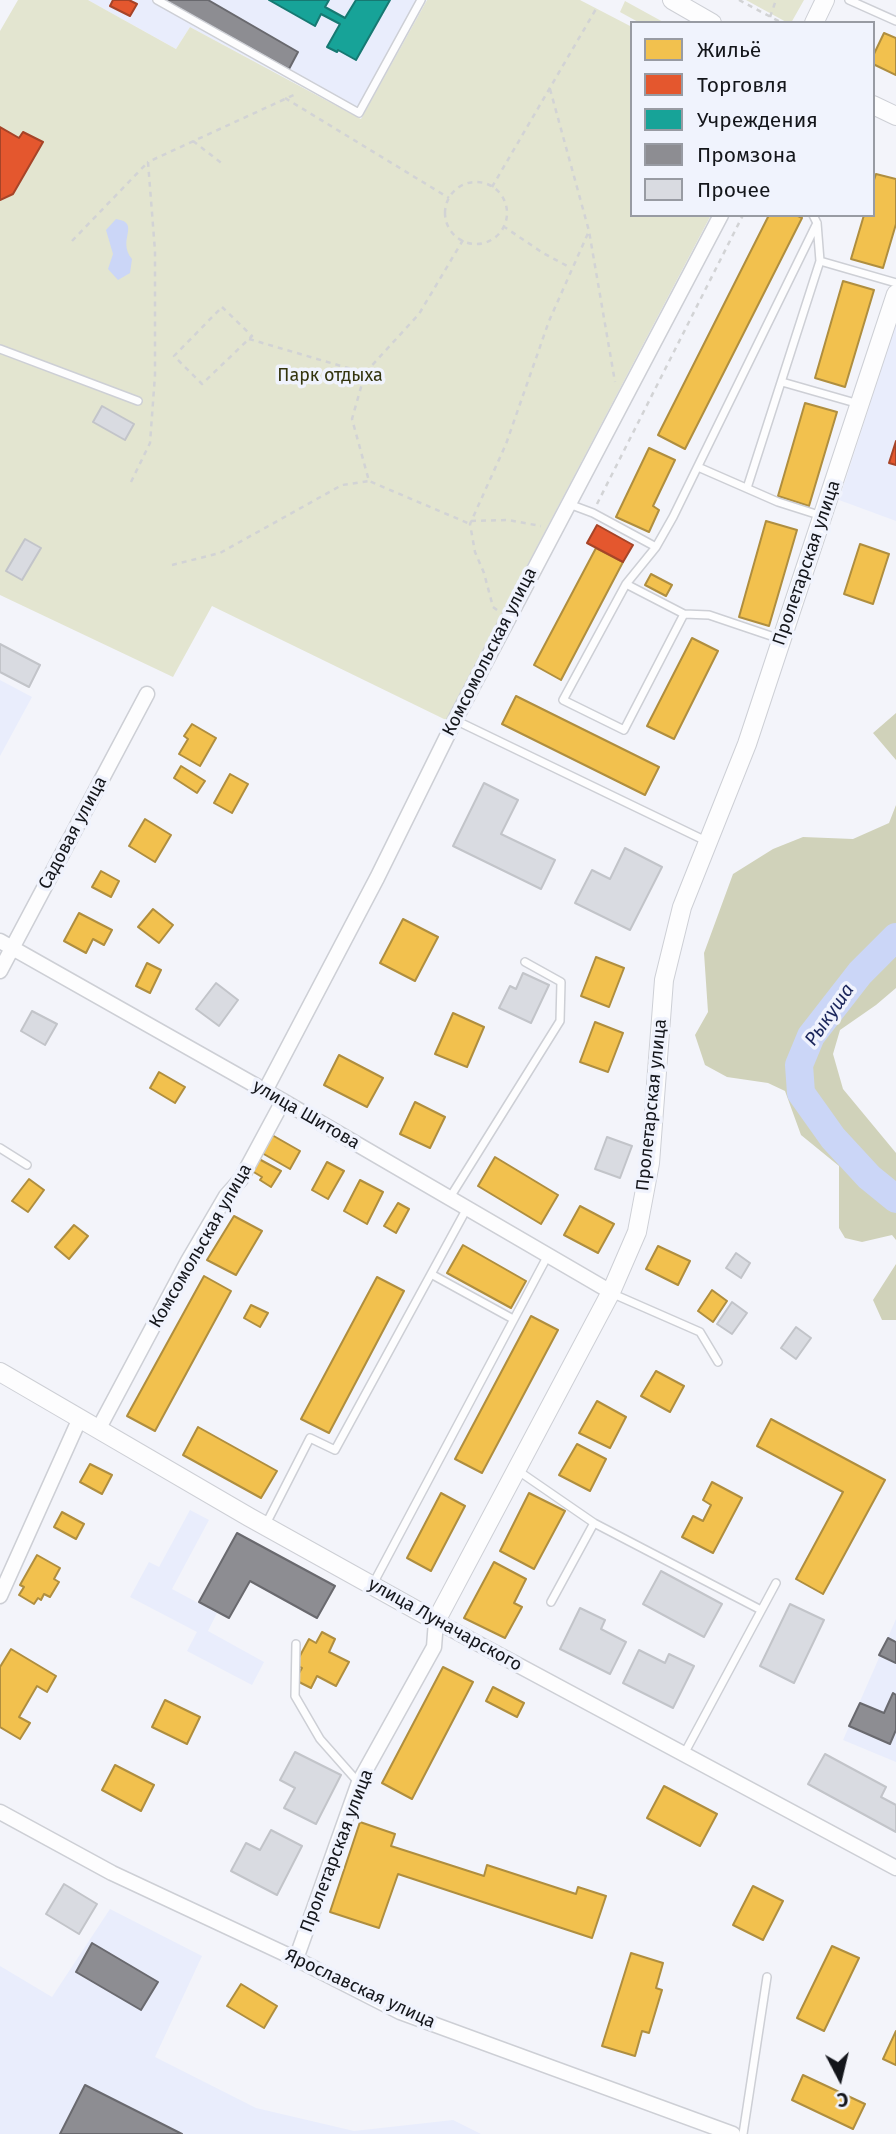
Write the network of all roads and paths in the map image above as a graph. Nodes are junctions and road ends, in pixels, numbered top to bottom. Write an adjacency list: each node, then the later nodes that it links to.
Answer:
1 (157, 0): 14 (lane)
2 (421, 0): 14 (lane)
3 (672, 0): 10 (street)
4 (739, 0): 9 (path)
5 (776, 0): 9 (path)
6 (825, 0): 12 (street)
7 (849, 0): 13 (lane)
8 (596, 9): 15 (path)
9 (770, 17): 11 (path)
10 (709, 21)
11 (778, 21)
12 (815, 21)
13 (896, 21)
14 (311, 87): 16 (path)
15 (550, 89): 22 (path); 28 (path)
16 (285, 99): 19 (path); 23 (path)
17 (875, 106): 18 (street)
18 (896, 116)
19 (193, 141): 20 (path); 21 (path)
20 (148, 162): 30 (path); 44 (path)
21 (224, 165)
22 (492, 187): 23 (path); 27 (path)
23 (449, 198): 29 (path)
24 (720, 217): 41 (street, Комсомольская улица)
25 (742, 217): 47 (path)
26 (815, 219): 31 (lane); 42 (lane)
27 (503, 226): 29 (path); 32 (path)
28 (589, 231): 32 (path); 41 (path)
29 (463, 240): 37 (path)
30 (72, 242)
31 (820, 261): 33 (lane); 38 (lane)
32 (571, 268): 49 (path)
33 (896, 283)
34 (896, 294): 40 (street, Пролетарская улица)
35 (249, 340): 35 (path); 37 (path)
36 (0, 349): 39 (lane)
37 (365, 373): 43 (path)
38 (782, 382): 40 (lane); 45 (lane)
39 (138, 401)
40 (859, 404): 48 (street, Пролетарская улица)
41 (620, 407): 46 (street, Комсомольская улица)
42 (698, 467): 45 (lane); 51 (lane)
43 (369, 481): 49 (path); 52 (path)
44 (131, 482)
45 (747, 488): 48 (lane)
46 (568, 503): 47 (lane); 50 (street, Комсомольская улица)
47 (593, 513): 51 (lane)
48 (823, 516): 56 (street, Пролетарская улица)
49 (470, 523): 50 (path); 55 (path)
50 (555, 528): 55 (street, Комсомольская улица)
51 (656, 547): 53 (lane)
52 (172, 565)
53 (626, 584): 54 (lane); 54 (lane)
54 (684, 614): 56 (lane)
55 (508, 618): 58 (street, Комсомольская улица)
56 (781, 639): 59 (street, Пролетарская улица)
57 (146, 694): 60 (street, Садовая улица)
58 (455, 720): 59 (lane); 63 (street, Комсомольская улица)
59 (709, 842): 71 (street, Пролетарская улица)
60 (6, 944): 62 (street, Садовая улица); 63 (street, улица Шитова)
61 (525, 962): 67 (lane)
62 (0, 971)
63 (265, 1091): 64 (street, улица Шитова)
64 (283, 1101): 67 (street, улица Шитова); 76 (street, Комсомольская улица)
65 (0, 1148): 66 (lane)
66 (27, 1165)
67 (449, 1199): 68 (street, улица Шитова)
68 (466, 1210): 69 (street, улица Шитова); 70 (lane)
69 (547, 1257): 71 (street, улица Шитова); 72 (lane)
70 (430, 1274): 72 (lane); 79 (lane)
71 (611, 1292): 73 (lane); 77 (street, Пролетарская улица)
72 (513, 1319): 81 (lane)
73 (718, 1362)
74 (0, 1372): 75 (street, улица Луначарского)
75 (80, 1418): 76 (street, улица Луначарского); 82 (street)
76 (99, 1428): 79 (street, улица Луначарского)
77 (516, 1470): 78 (lane); 85 (street, Пролетарская улица)
78 (594, 1523): 83 (lane); 84 (lane)
79 (266, 1526): 81 (street, улица Луначарского)
80 (776, 1583): 84 (lane)
81 (373, 1584): 85 (street, улица Луначарского)
82 (0, 1596)
83 (551, 1602)
84 (761, 1610): 87 (lane)
85 (436, 1622): 87 (street, улица Луначарского); 88 (street, Пролетарская улица)
86 (296, 1644): 88 (lane)
87 (684, 1754): 90 (street, улица Луначарского)
88 (359, 1783): 91 (street, Пролетарская улица)
89 (0, 1812): 91 (street, Ярославская улица)
90 (896, 1868)
91 (296, 1959): 93 (street, Ярославская улица)
92 (766, 1977): 94 (lane)
93 (733, 2134)
94 (743, 2134)

